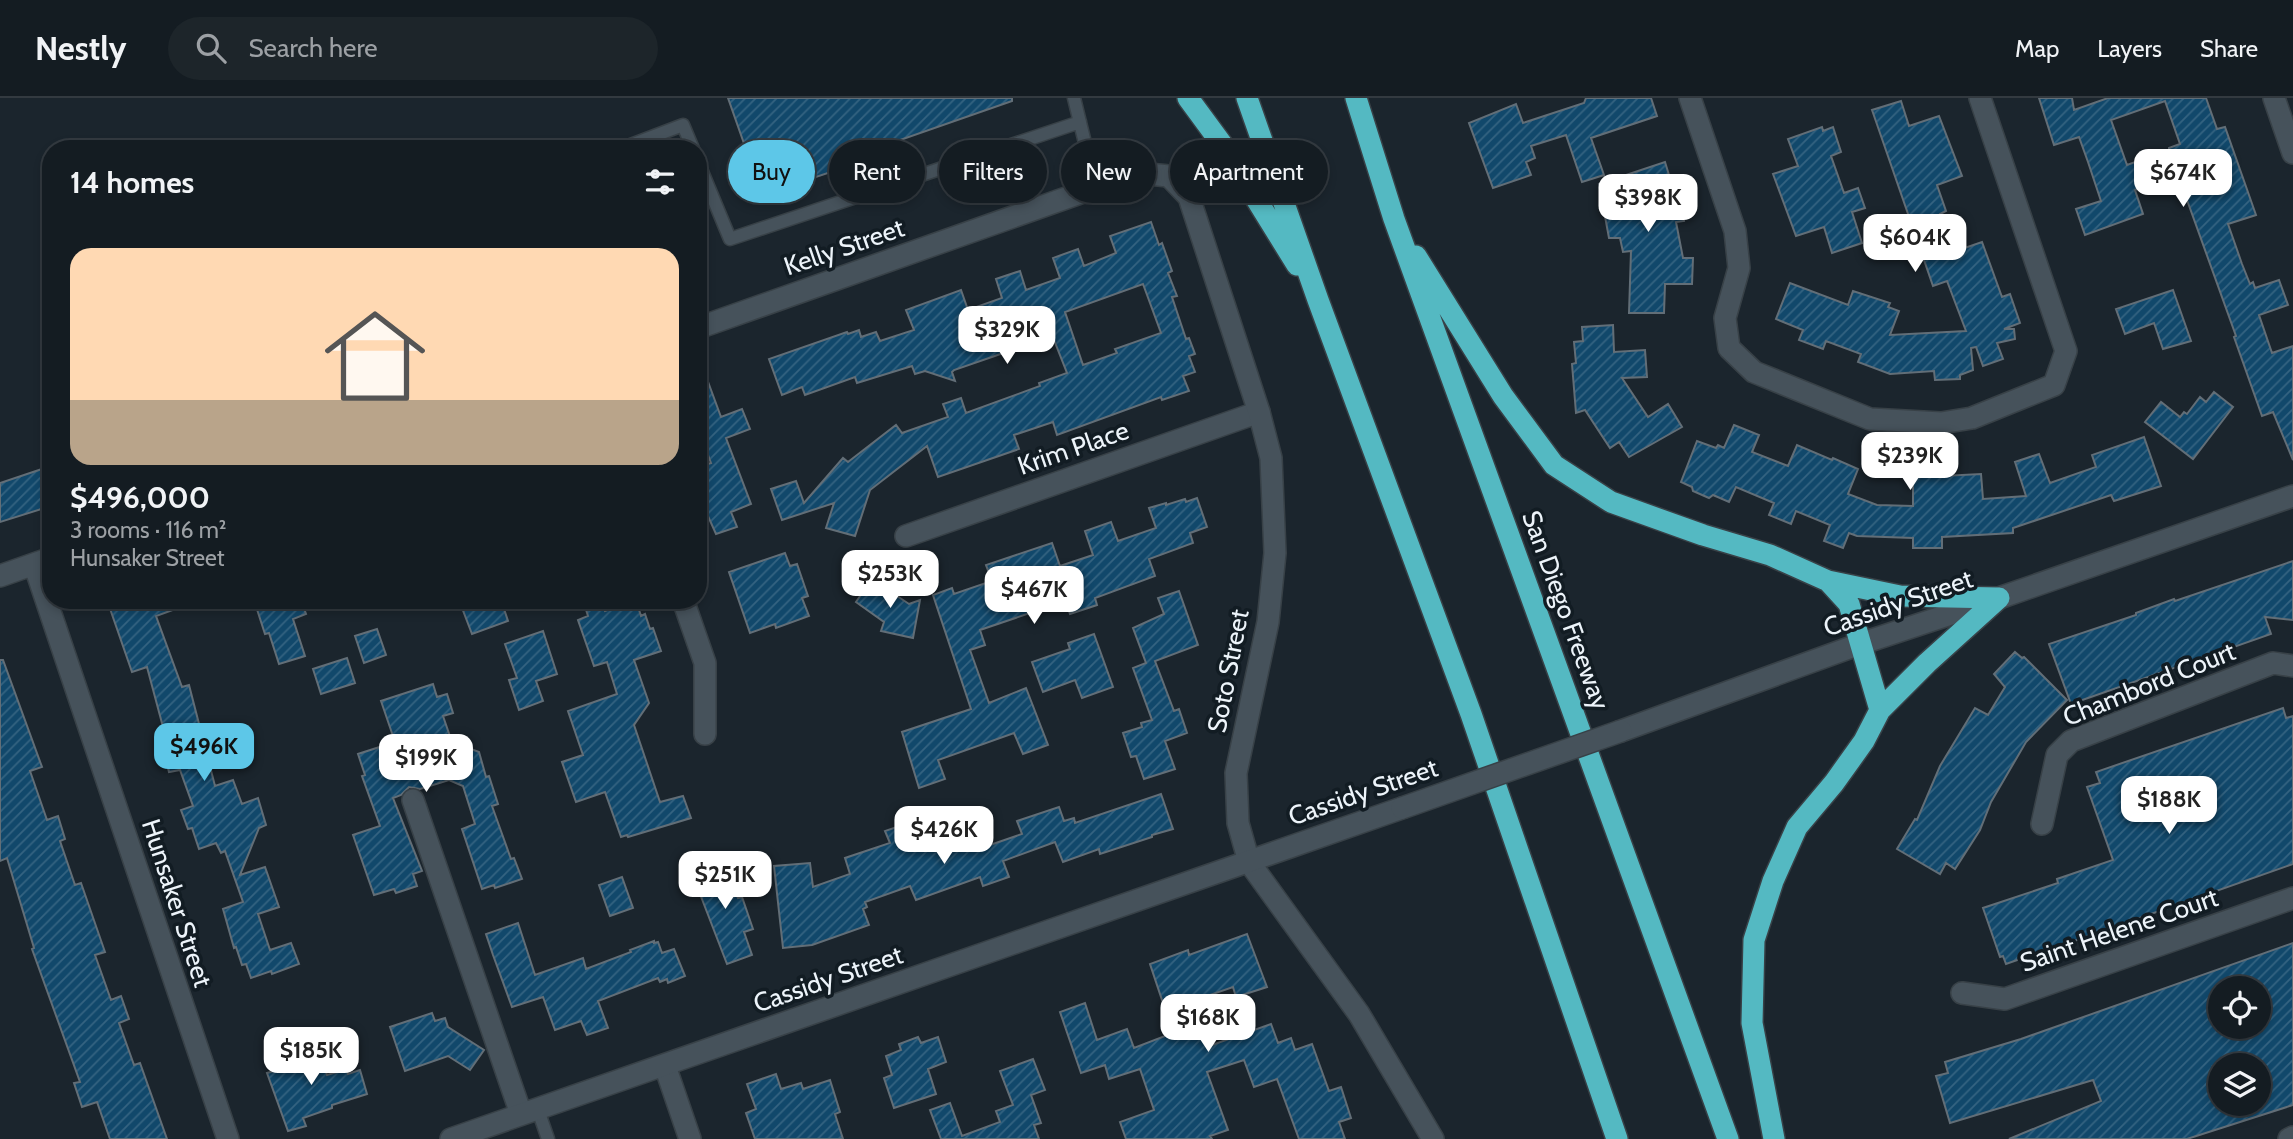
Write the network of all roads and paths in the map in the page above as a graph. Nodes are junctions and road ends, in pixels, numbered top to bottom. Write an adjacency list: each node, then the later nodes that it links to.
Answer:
1 (1074, 98): 8 (lane)
2 (1188, 98): 18 (highway)
3 (1247, 98): 18 (highway)
4 (1356, 98): 17 (highway, San Diego Freeway)
5 (1690, 98): 6 (street)
6 (1980, 98)
7 (2274, 98): 12 (street)
8 (1080, 122): 11 (lane); 15 (lane)
9 (644, 140): 10 (lane)
10 (689, 140)
11 (1084, 140)
12 (2293, 153)
13 (1156, 175): 14 (street, Kelly Street)
14 (1168, 176): 20 (street, Soto Street)
15 (707, 184)
16 (1061, 199): 19 (street, Kelly Street)
17 (1394, 219): 25 (highway); 46 (highway, San Diego Freeway)
18 (1318, 300): 45 (highway)
19 (707, 325)
20 (1259, 412): 22 (street, Krim Place); 35 (street, Soto Street)
21 (2293, 496): 26 (street, Cassidy Street)
22 (906, 536)
23 (42, 561): 24 (street)
24 (0, 576)
25 (1828, 581): 26 (highway); 29 (highway)
26 (1999, 598): 29 (street, Cassidy Street); 31 (highway)
27 (57, 609): 40 (street, Hunsaker Street)
28 (686, 609): 32 (street)
29 (1860, 644): 31 (highway); 35 (street, Cassidy Street, bridge)
30 (2292, 666): 34 (street, Chambord Court)
31 (1880, 710): 47 (highway)
32 (705, 734)
33 (413, 800): 39 (street)
34 (2042, 824)
35 (1249, 862): 38 (street, Cassidy Street); 44 (street, Soto Street)
36 (2293, 898): 37 (street, Saint Helene Court)
37 (1962, 993)
38 (664, 1066): 39 (street, Cassidy Street); 43 (street)
39 (529, 1112): 41 (street, Cassidy Street); 42 (lane)
40 (228, 1139)
41 (451, 1139)
42 (548, 1139)
43 (690, 1139)
44 (1433, 1139)
45 (1617, 1139)
46 (1728, 1139)
47 (1774, 1139)

